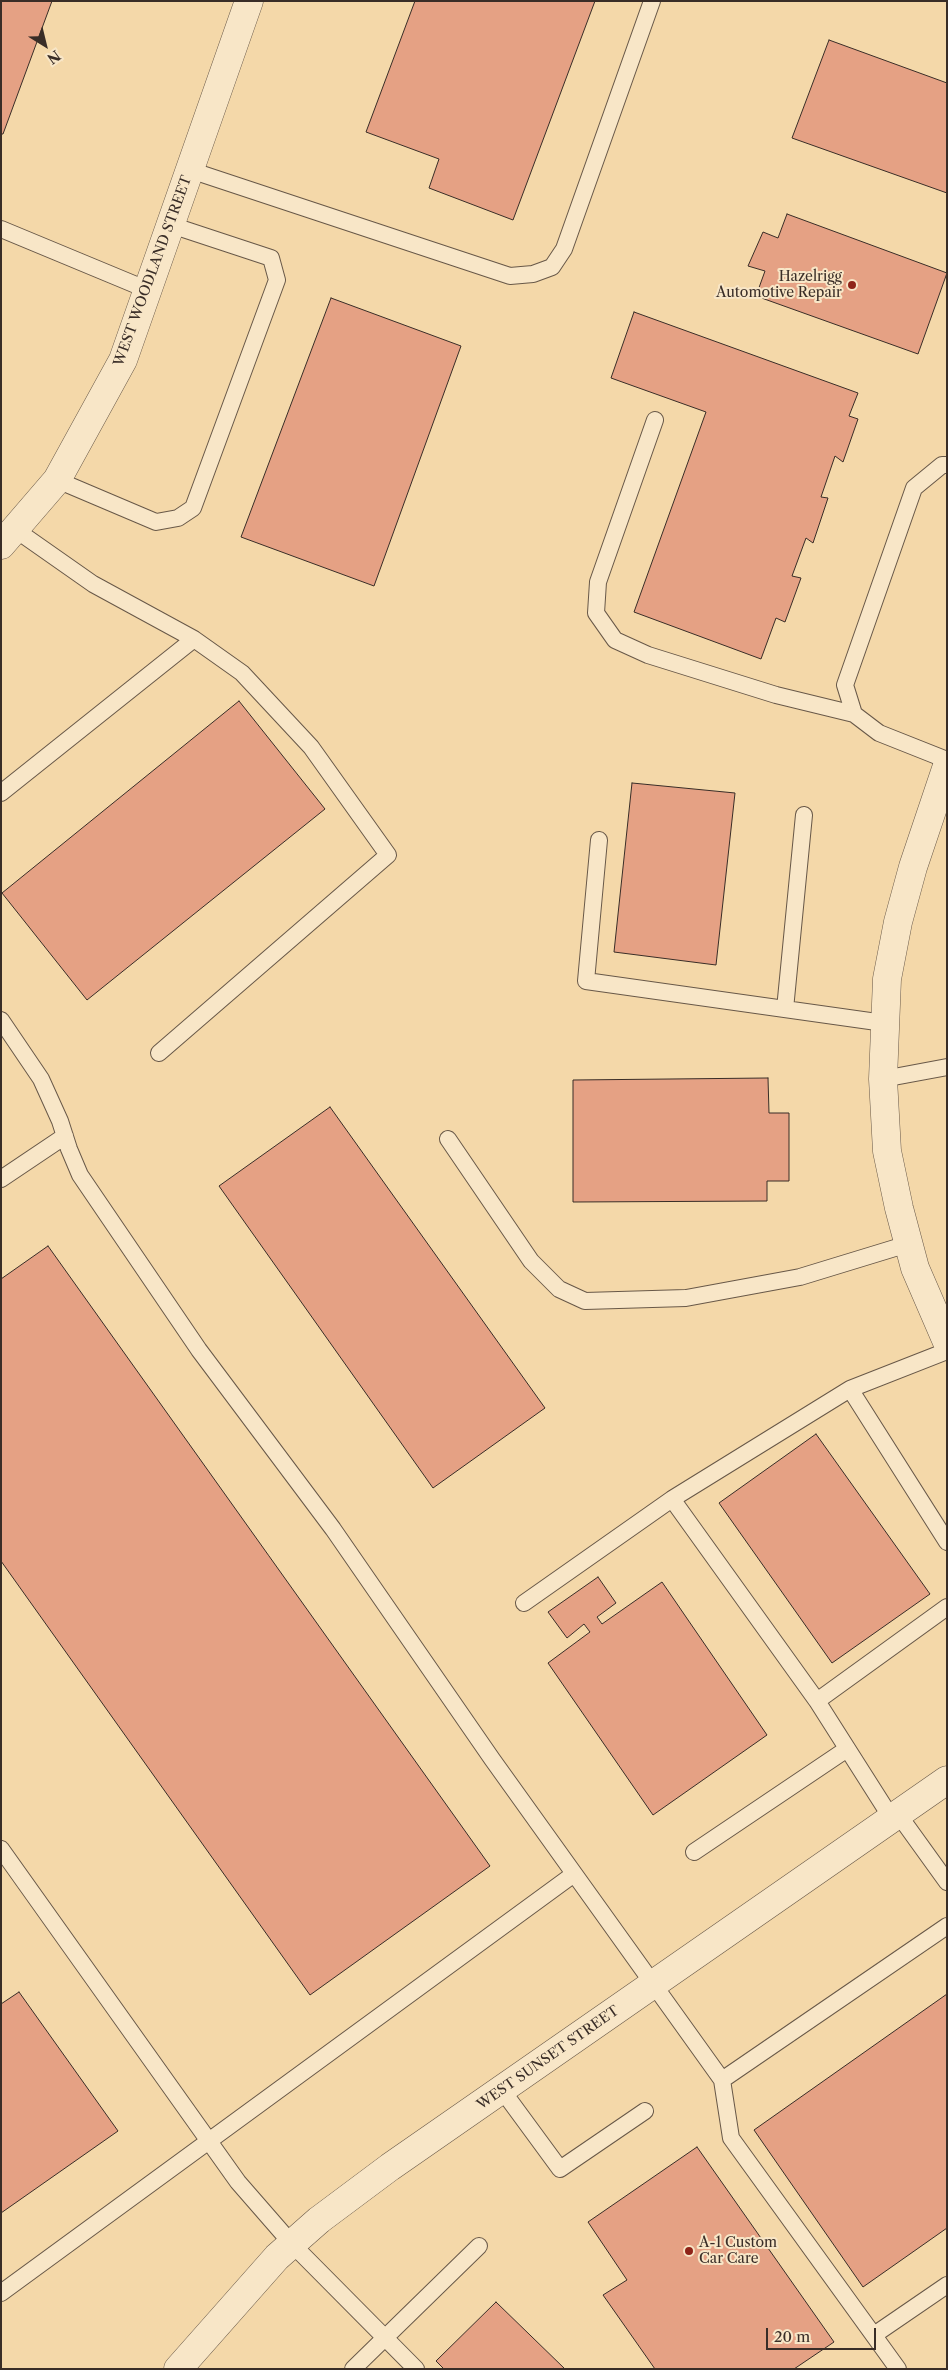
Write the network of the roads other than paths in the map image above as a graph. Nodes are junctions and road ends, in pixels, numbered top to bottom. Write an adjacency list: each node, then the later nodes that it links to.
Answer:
1 (248, 1): 3 (street, WEST WOODLAND STREET)
2 (652, 1): 3 (lane)
3 (190, 170): 4 (street, WEST WOODLAND STREET)
4 (171, 225): 6 (street, WEST WOODLAND STREET); 9 (lane)
5 (1, 229): 6 (lane)
6 (148, 290): 9 (street, WEST WOODLAND STREET)
7 (656, 420): 12 (lane)
8 (947, 465): 12 (lane)
9 (57, 480): 10 (street, WEST WOODLAND STREET)
10 (9, 537): 11 (lane)
11 (194, 639): 14 (lane); 20 (lane)
12 (854, 714): 13 (lane)
13 (946, 769): 19 (street)
14 (1, 793)
15 (804, 815): 17 (lane)
16 (599, 840): 17 (lane)
17 (786, 1009): 19 (lane)
18 (1, 1020): 23 (lane)
19 (884, 1023): 22 (street)
20 (159, 1053)
21 (947, 1067): 22 (lane)
22 (883, 1079): 26 (street)
23 (65, 1136): 25 (lane); 40 (lane)
24 (448, 1138): 26 (lane)
25 (1, 1179)
26 (908, 1244): 27 (street)
27 (947, 1342)
28 (947, 1352): 29 (lane)
29 (850, 1388): 30 (lane); 31 (lane)
30 (672, 1499): 32 (lane); 34 (lane)
31 (947, 1542)
32 (524, 1603)
33 (947, 1607): 34 (lane)
34 (817, 1701): 35 (lane)
35 (847, 1749): 37 (lane); 39 (lane)
36 (947, 1780): 37 (street, WEST SUNSET STREET)
37 (895, 1816): 41 (lane); 43 (street, WEST SUNSET STREET)
38 (1, 1849): 47 (lane)
39 (694, 1852)
40 (574, 1874): 43 (lane); 47 (lane)
41 (947, 1882)
42 (947, 1926): 44 (lane)
43 (653, 1984): 44 (lane); 45 (street, WEST SUNSET STREET)
44 (722, 2080): 52 (lane)
45 (502, 2090): 46 (lane); 48 (street, WEST SUNSET STREET)
46 (645, 2111)
47 (207, 2141): 48 (lane); 51 (lane)
48 (292, 2244): 53 (lane); 54 (street, WEST SUNSET STREET)
49 (479, 2246): 53 (lane)
50 (947, 2285): 52 (lane)
51 (1, 2293)
52 (874, 2335): 57 (lane)
53 (385, 2338): 55 (lane); 56 (lane)
54 (178, 2369)
55 (354, 2369)
56 (416, 2369)
57 (898, 2369)

